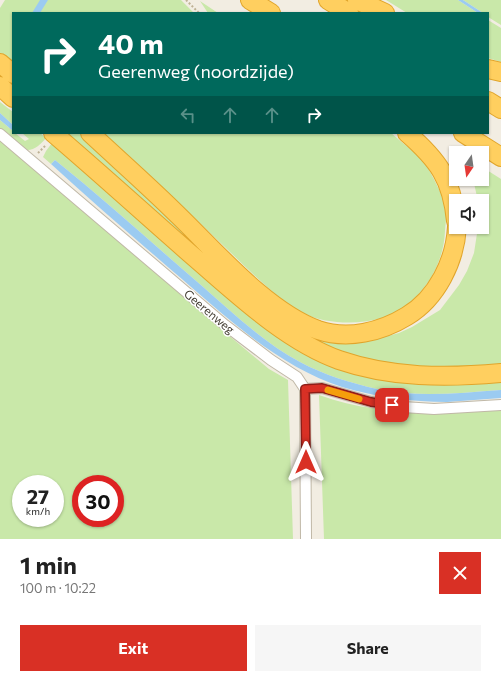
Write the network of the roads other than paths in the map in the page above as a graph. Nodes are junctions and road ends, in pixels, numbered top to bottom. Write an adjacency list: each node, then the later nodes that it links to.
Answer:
1 (245, 0): 5 (highway)
2 (250, 0): 6 (highway)
3 (328, 0): 7 (highway)
4 (358, 0): 8 (highway)
5 (258, 12)
6 (269, 12)
7 (347, 12)
8 (383, 12)
9 (0, 63): 12 (highway)
10 (489, 68): 11 (highway)
11 (501, 72)
12 (12, 73)
13 (0, 86): 15 (highway)
14 (0, 96): 16 (highway)
15 (12, 97)
16 (12, 102)
17 (489, 102): 18 (highway)
18 (501, 109)
19 (0, 134): 28 (street, Geerenweg)
20 (91, 134): 26 (highway)
21 (409, 134): 25 (highway)
22 (465, 134): 24 (highway)
23 (51, 137): 27 (highway)
24 (501, 157)
25 (451, 194)
26 (456, 234)
27 (501, 374)
28 (305, 389): 29 (street); 30 (street)
29 (501, 405)
30 (306, 539)

